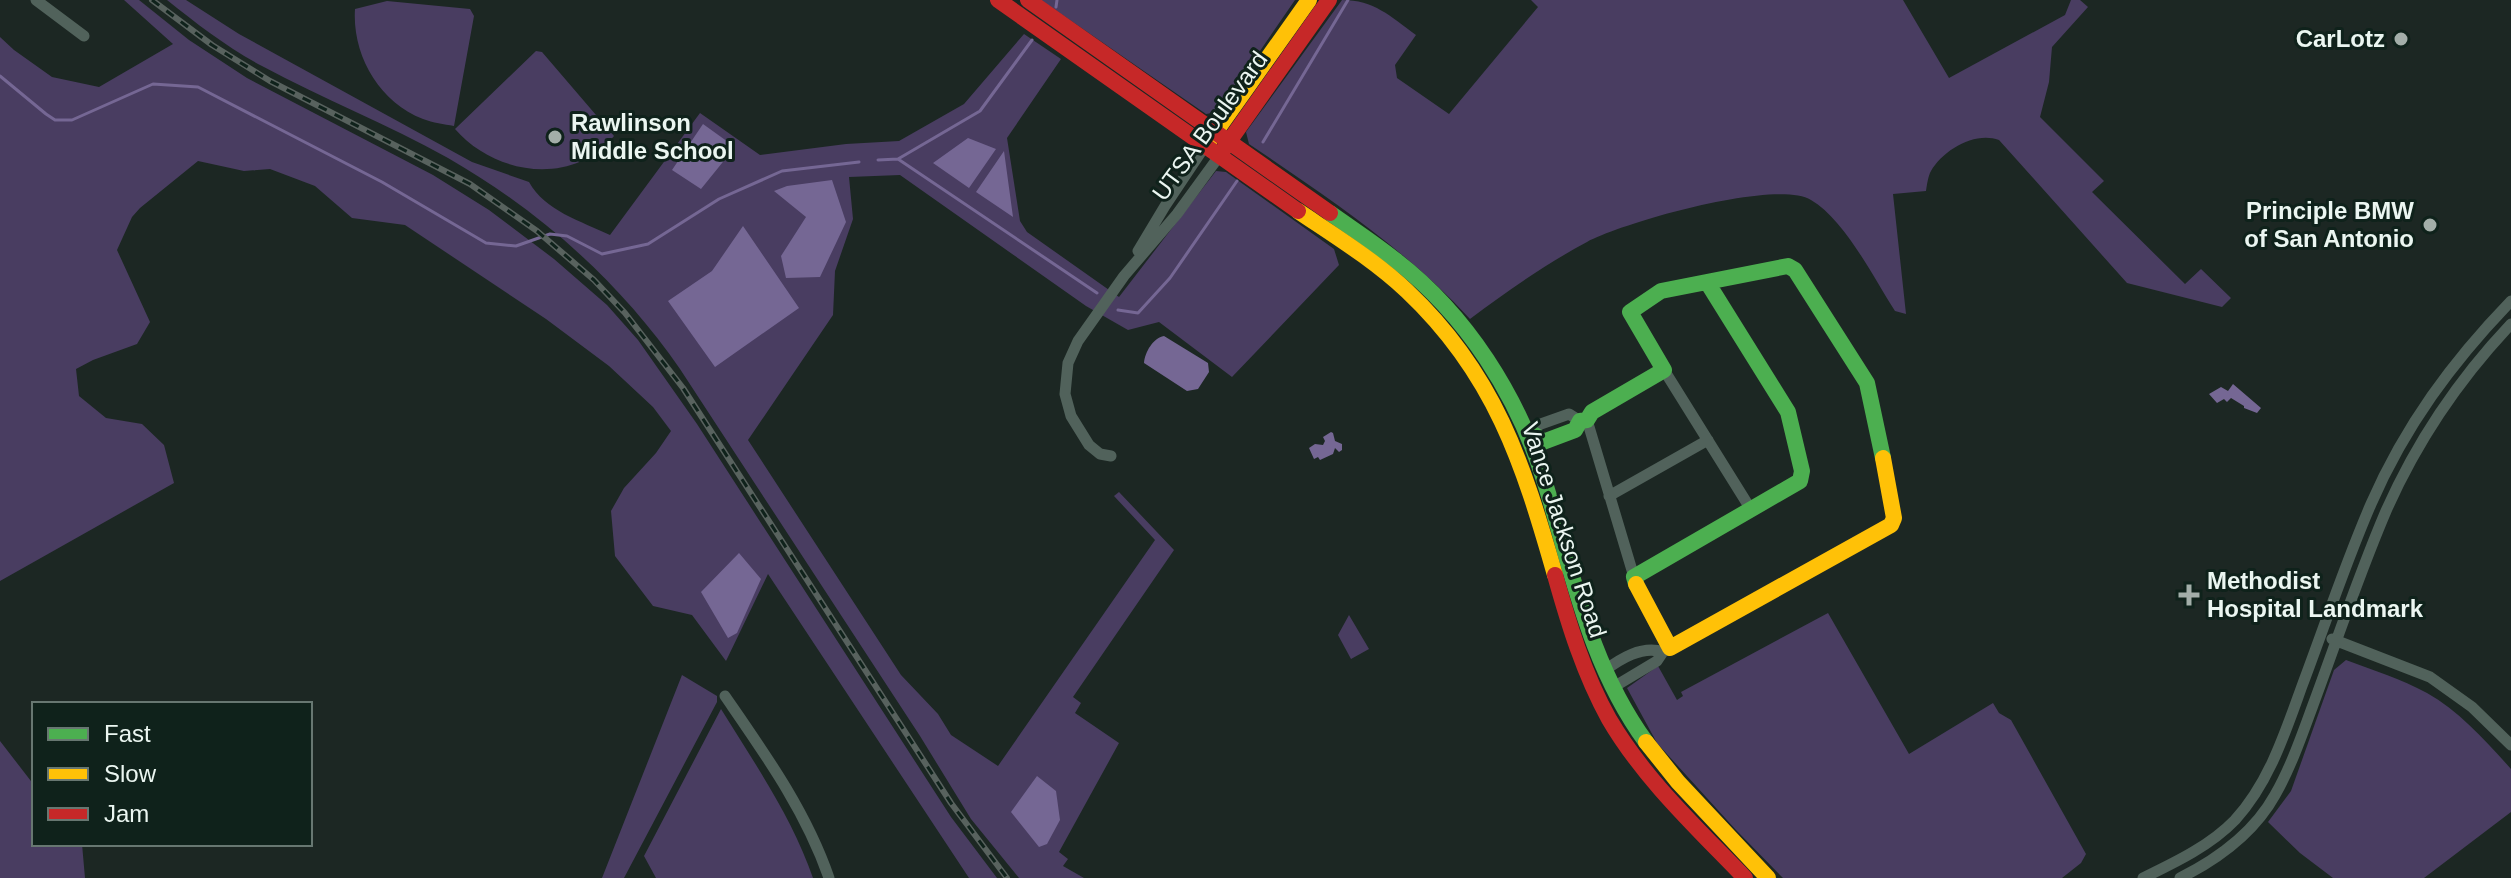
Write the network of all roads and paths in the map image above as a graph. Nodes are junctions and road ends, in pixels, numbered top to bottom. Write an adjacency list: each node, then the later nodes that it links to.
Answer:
1 (36, 0): 6 (street)
2 (998, 0): 7 (main road, Vance Jackson Road)
3 (1028, 0): 7 (main road, Vance Jackson Road)
4 (1309, 0): 7 (main road, UTSA Boulevard)
5 (1329, 0): 7 (main road, UTSA Boulevard)
6 (84, 36)
7 (1217, 144): 8 (street, UTSA Boulevard); 8 (street, UTSA Boulevard); 16 (main road, Vance Jackson Road); 34 (main road, Vance Jackson Road)
8 (1124, 276): 18 (street, UTSA Boulevard)
9 (1707, 282): 12 (main road); 20 (main road); 24 (main road)
10 (2511, 301): 22 (street)
11 (2511, 324): 23 (street)
12 (1664, 370): 14 (main road); 17 (street)
13 (1559, 417): 14 (street); 15 (street); 16 (street)
14 (1584, 420): 15 (main road); 19 (street)
15 (1566, 433): 16 (main road)
16 (1532, 436): 27 (main road, Vance Jackson Road)
17 (1708, 440): 19 (street); 20 (street)
18 (1111, 456)
19 (1609, 496): 21 (street)
20 (1750, 508): 21 (main road)
21 (1634, 577): 24 (main road)
22 (2321, 636): 23 (street); 31 (street)
23 (2337, 641): 30 (street); 32 (street)
24 (1666, 650): 25 (street); 26 (street)
25 (1636, 653): 26 (street); 27 (street)
26 (1643, 668): 28 (street)
27 (1604, 671): 28 (main road, Vance Jackson Road)
28 (1612, 688): 35 (main road, Vance Jackson Road)
29 (725, 696): 33 (street)
30 (2511, 745)
31 (2234, 821): 32 (street); 36 (street)
32 (2247, 832): 37 (street)
33 (829, 878)
34 (1745, 878)
35 (1768, 878)
36 (2143, 878)
37 (2180, 878)

